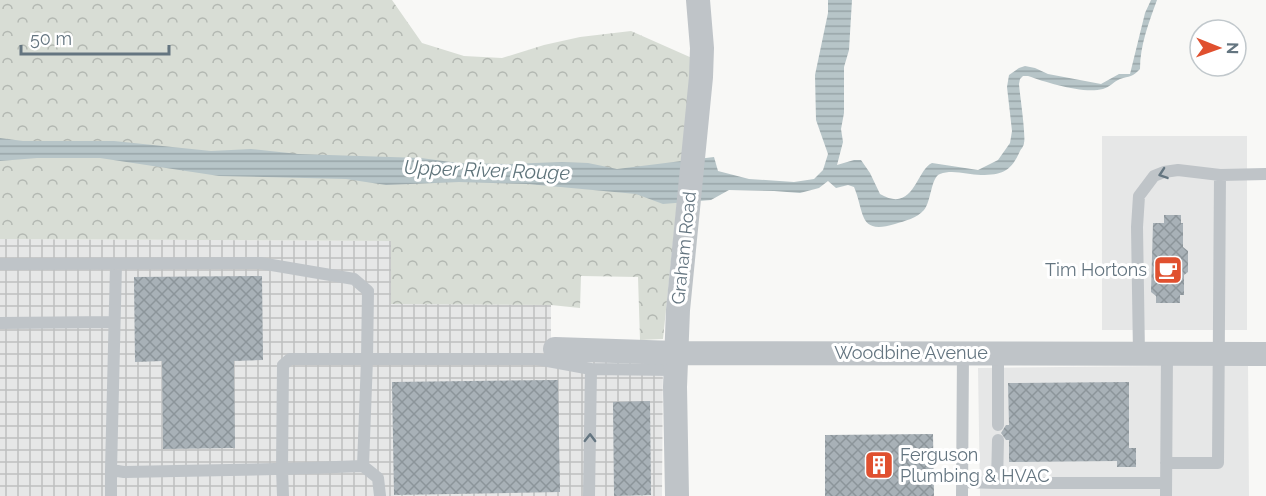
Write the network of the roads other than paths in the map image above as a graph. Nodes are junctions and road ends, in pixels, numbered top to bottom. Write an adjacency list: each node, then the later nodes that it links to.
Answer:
1 (698, 0): 16 (street, Graham Road)
2 (1266, 174): 3 (lane)
3 (1220, 176): 11 (lane, one-way to 11); 13 (lane)
4 (0, 264): 5 (lane)
5 (116, 264): 6 (lane); 15 (lane)
6 (114, 322): 7 (lane); 23 (lane)
7 (0, 323)
8 (555, 349): 16 (street, Woodbine Avenue)
9 (963, 353): 10 (street, Woodbine Avenue); 16 (street, Woodbine Avenue); 24 (lane)
10 (998, 353): 11 (street, Woodbine Avenue); 18 (lane)
11 (1139, 354): 12 (street, Woodbine Avenue)
12 (1167, 354): 13 (street, Woodbine Avenue); 20 (lane)
13 (1220, 354): 14 (street, Woodbine Avenue); 20 (lane)
14 (1266, 354)
15 (367, 358): 17 (lane); 21 (lane); 22 (lane)
16 (676, 362): 17 (lane); 31 (street, Graham Road)
17 (591, 369): 30 (lane, one-way to 17)
18 (998, 425)
19 (998, 440): 25 (lane)
20 (1166, 464): 26 (lane)
21 (363, 466): 22 (lane); 29 (lane)
22 (282, 469): 23 (lane); 28 (lane)
23 (111, 470): 27 (lane)
24 (962, 482): 25 (lane); 32 (lane)
25 (998, 483): 26 (lane)
26 (1166, 483): 33 (lane)
27 (111, 496)
28 (283, 496)
29 (380, 496)
30 (589, 496)
31 (677, 496)
32 (962, 496)
33 (1166, 496)

